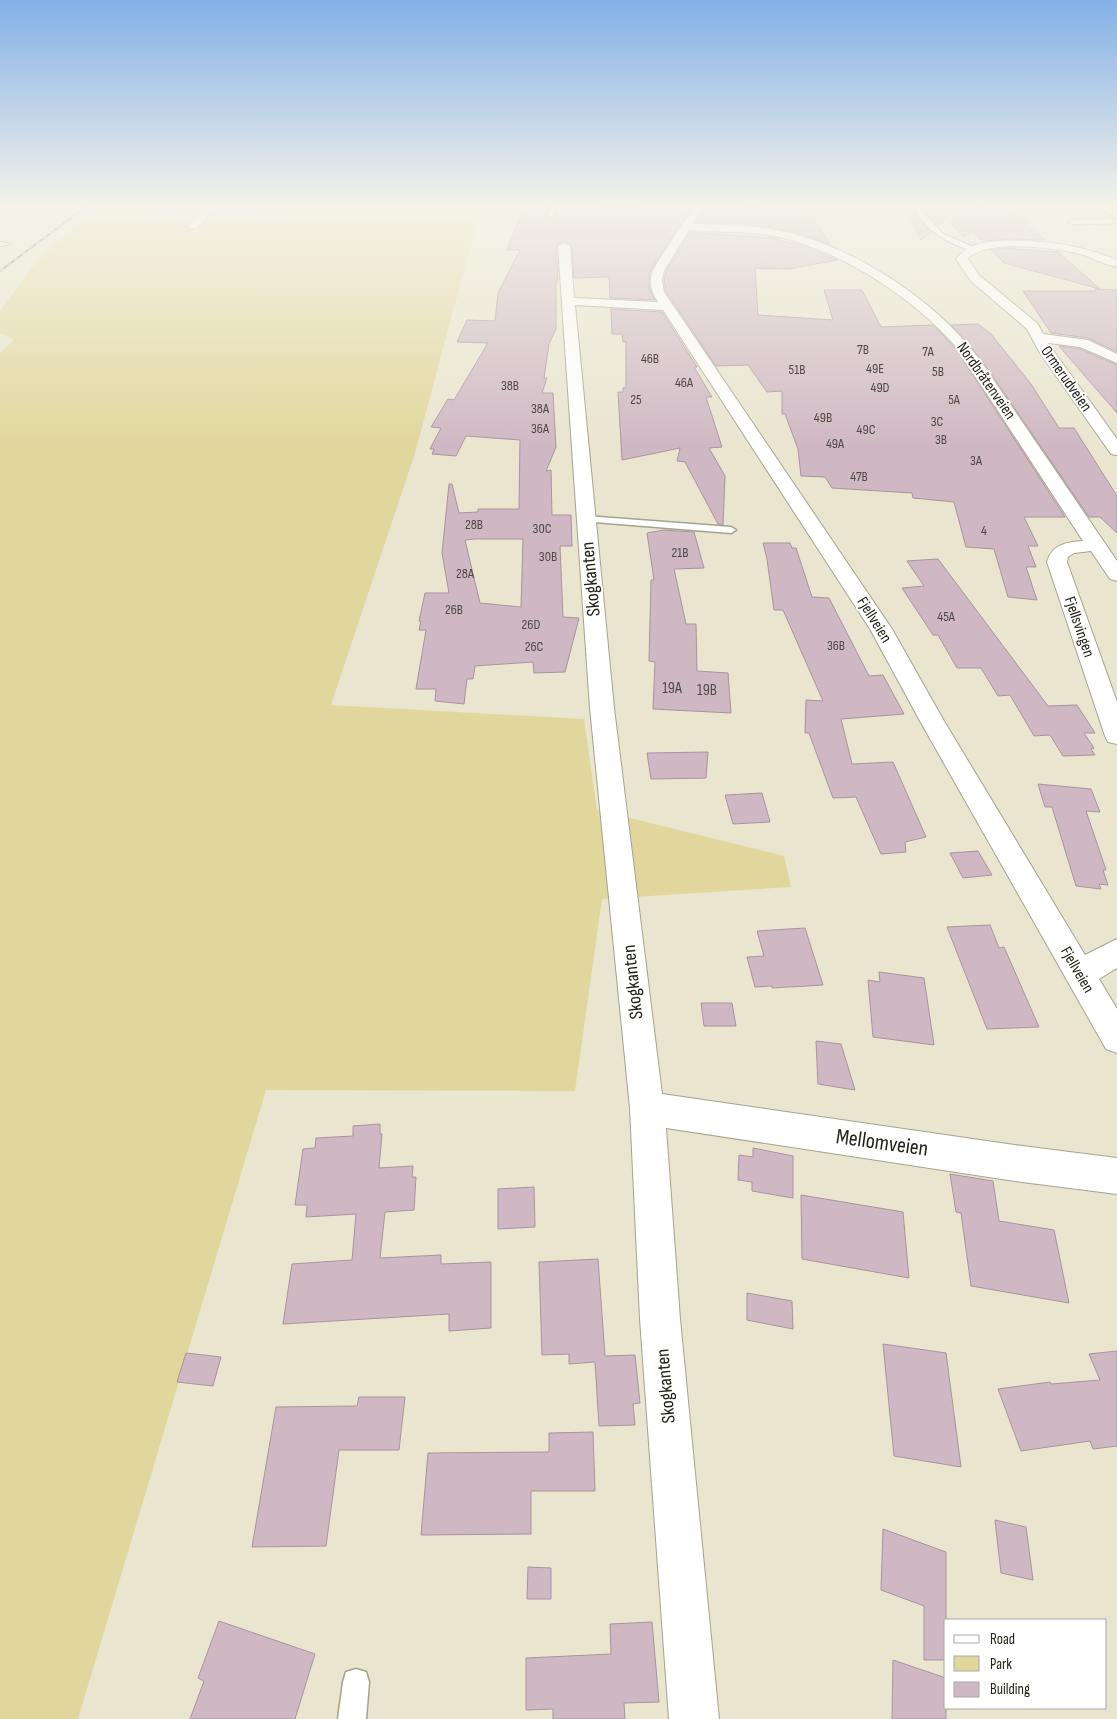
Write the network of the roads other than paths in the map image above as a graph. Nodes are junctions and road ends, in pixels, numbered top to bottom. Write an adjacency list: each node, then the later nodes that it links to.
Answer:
1 (567, 286): 5 (street, Skogkanten)
2 (656, 286): 6 (street, Fjellveien)
3 (889, 286): 12 (street, Nordbråtenveien)
4 (984, 286): 7 (street, Ormerudveien)
5 (568, 301): 6 (street); 10 (street, Skogkanten)
6 (666, 306): 16 (street, Fjellveien)
7 (1037, 337): 8 (street); 9 (street, Ormerudveien)
8 (1117, 359)
9 (1117, 450)
10 (586, 519): 11 (lane); 18 (street, Skogkanten)
11 (731, 530)
12 (1095, 545): 13 (street, Nordbråtenveien); 14 (street, Fjellsvingen)
13 (1117, 575)
14 (1117, 736)
15 (1117, 952): 16 (street)
16 (1080, 974): 17 (street, Fjellveien)
17 (1117, 1038)
18 (647, 1108): 19 (street, Mellomveien); 22 (street, Skogkanten)
19 (1117, 1176)
20 (356, 1682): 21 (lane)
21 (352, 1719)
22 (694, 1719)

